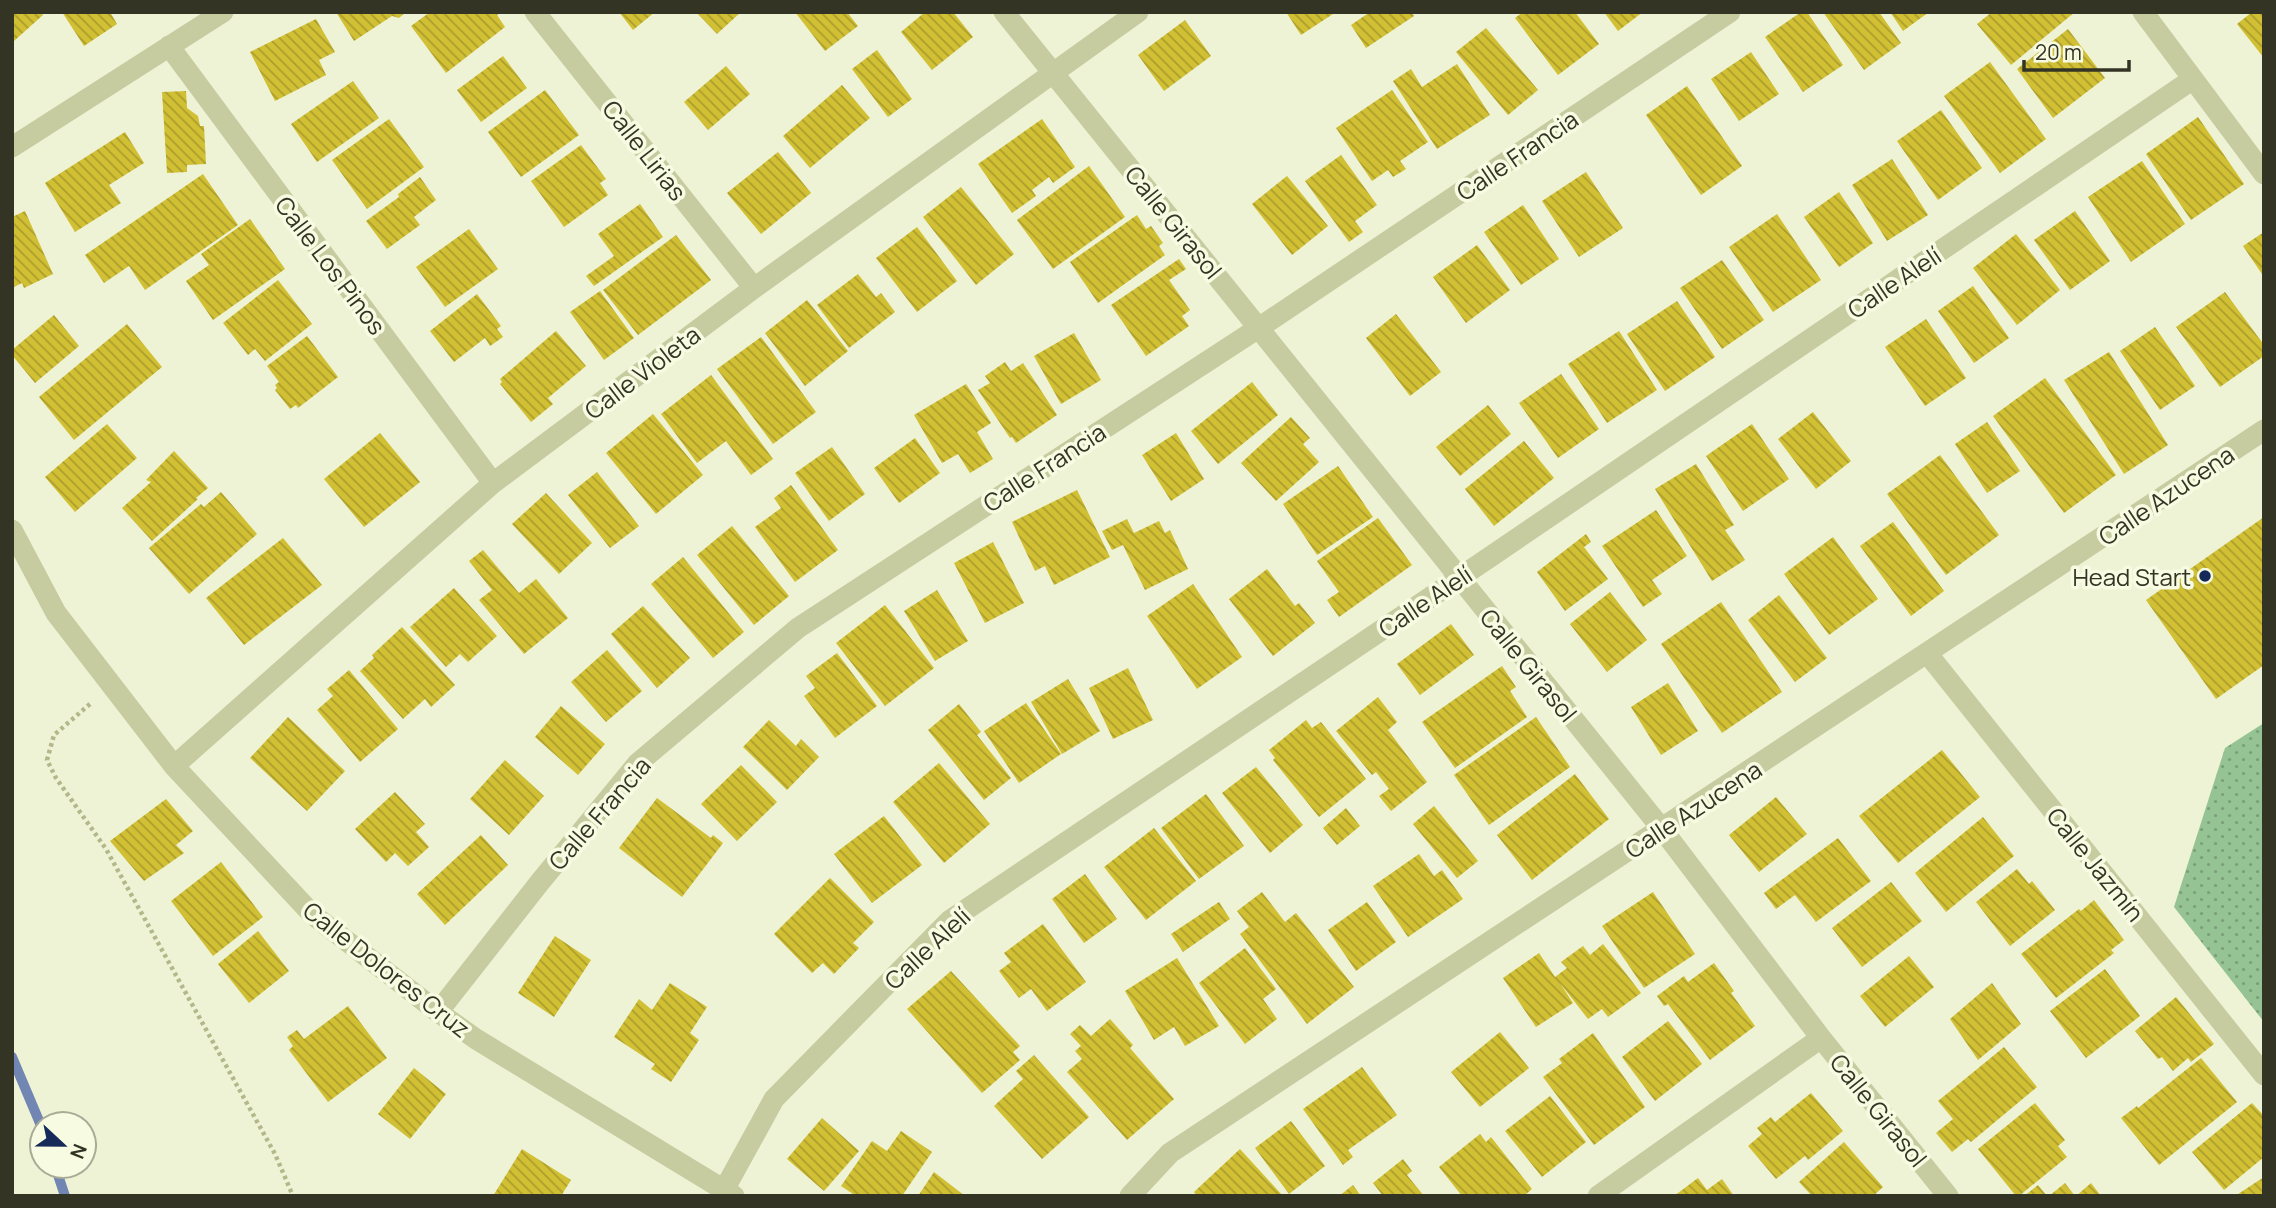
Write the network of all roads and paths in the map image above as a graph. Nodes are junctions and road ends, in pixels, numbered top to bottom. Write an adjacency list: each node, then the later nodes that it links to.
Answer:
1 (223, 12): 7 (street)
2 (535, 12): 12 (street, Calle Lirias)
3 (1004, 12): 8 (street, Calle Girasol)
4 (1138, 12): 8 (street, Calle Violeta)
5 (1730, 12): 13 (street, Calle Francia)
6 (2143, 12): 9 (street)
7 (169, 46): 10 (street); 15 (street, Calle Los Pinos)
8 (1052, 73): 12 (street, Calle Violeta); 13 (street, Calle Girasol)
9 (2193, 79): 11 (street); 17 (street, Calle Alelí)
10 (12, 146)
11 (2264, 174)
12 (754, 288): 15 (street, Calle Violeta)
13 (1259, 327): 17 (street, Calle Girasol); 22 (street, Calle Francia)
14 (2264, 430): 18 (street, Calle Azucena)
15 (493, 483): 20 (street, Calle Violeta)
16 (12, 530): 19 (street, Calle Dolores Cruz)
17 (1459, 578): 21 (street, Calle Girasol); 25 (street, Calle Alelí)
18 (1927, 653): 21 (street, Calle Azucena); 24 (street, Calle Jazmín)
19 (112, 686): 20 (street, Calle Dolores Cruz); 26 (path)
20 (174, 766): 22 (street, Calle Dolores Cruz)
21 (1662, 829): 23 (street, Calle Girasol); 27 (street, Calle Azucena)
22 (438, 1012): 25 (street, Calle Dolores Cruz)
23 (1821, 1038): 28 (street); 29 (street, Calle Girasol)
24 (2264, 1075)
25 (729, 1193)
26 (293, 1196)
27 (1130, 1196)
28 (1598, 1196)
29 (1948, 1196)

